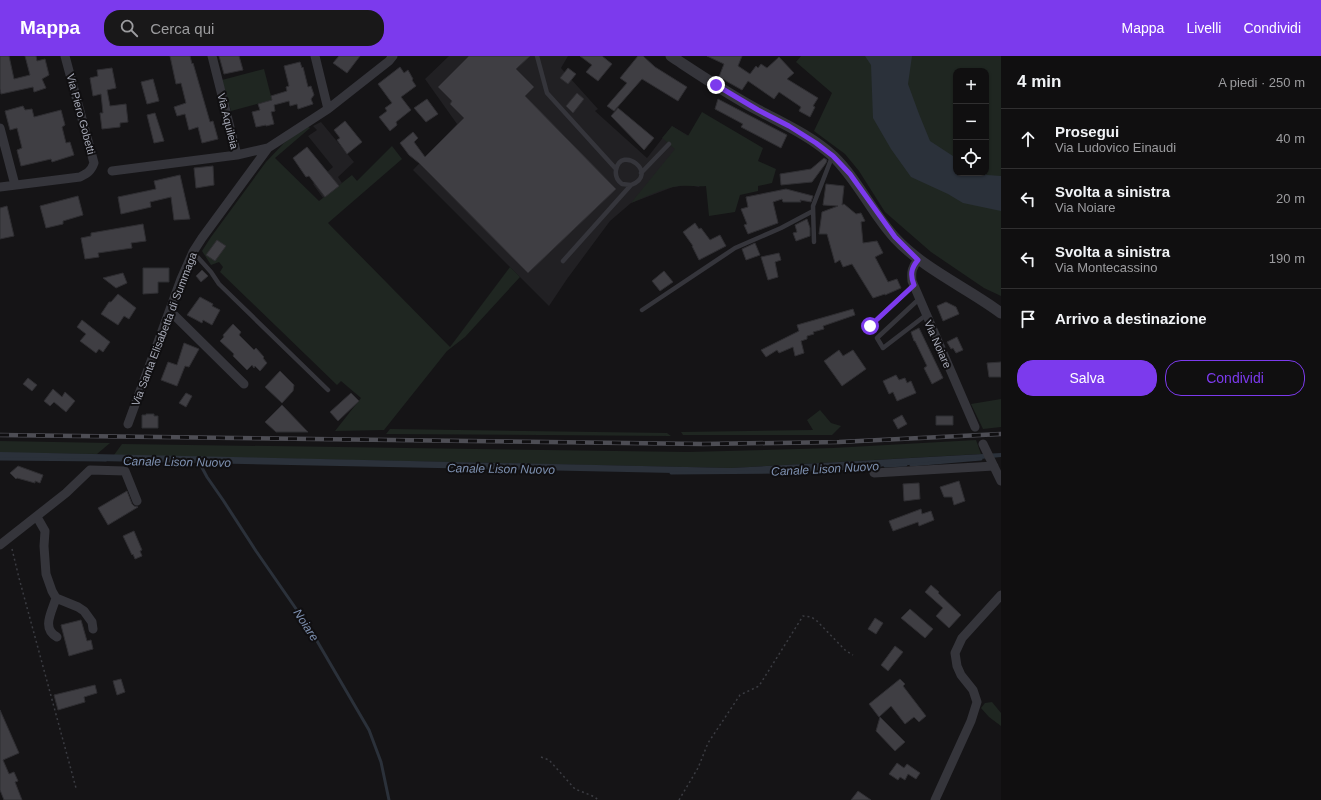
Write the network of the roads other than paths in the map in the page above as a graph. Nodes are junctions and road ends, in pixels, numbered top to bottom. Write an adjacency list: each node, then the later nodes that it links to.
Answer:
1 (65, 56): 16 (street, Via Piero Gobetti)
2 (212, 56): 11 (street, Via Aquileia)
3 (315, 56): 7 (street)
4 (393, 56): 7 (street, Via Santa Elisabetta di Summaga)
5 (537, 56): 13 (lane)
6 (671, 56): 12 (street)
7 (328, 109): 10 (street, Via Santa Elisabetta di Summaga)
8 (0, 128): 16 (street)
9 (668, 144): 15 (lane)
10 (268, 148): 11 (street, Via Aquileia); 21 (street, Via Santa Elisabetta di Summaga)
11 (237, 155): 14 (street)
12 (833, 156): 19 (lane); 22 (street)
13 (616, 169): 15 (lane); 17 (lane)
14 (112, 171)
15 (641, 173): 17 (lane)
16 (15, 185): 18 (street)
17 (631, 185): 23 (lane)
18 (0, 187)
19 (813, 211): 20 (lane); 26 (lane)
20 (814, 242)
21 (193, 252): 27 (street, Via Santa Elisabetta di Summaga); 32 (lane)
22 (918, 260): 24 (street, Via Noiare); 28 (street)
23 (563, 262)
24 (914, 285): 25 (street, Via Noiare); 30 (lane)
25 (919, 299): 29 (street, Via Noiare); 29 (lane)
26 (642, 310)
27 (170, 311): 31 (street); 33 (street, Via Santa Elisabetta di Summaga)
28 (1001, 313)
29 (926, 316): 34 (street, Via Noiare)
30 (870, 326)
31 (244, 384)
32 (328, 390)
33 (128, 424)
34 (975, 427)
35 (983, 444): 36 (street)
36 (994, 465): 37 (street); 38 (street)
37 (874, 473)
38 (1001, 481)
39 (137, 501): 40 (street)
40 (36, 517): 41 (street); 43 (street)
41 (0, 545)
42 (1001, 595): 46 (street)
43 (56, 598): 44 (street); 45 (street)
44 (93, 629)
45 (57, 637)
46 (935, 800)

